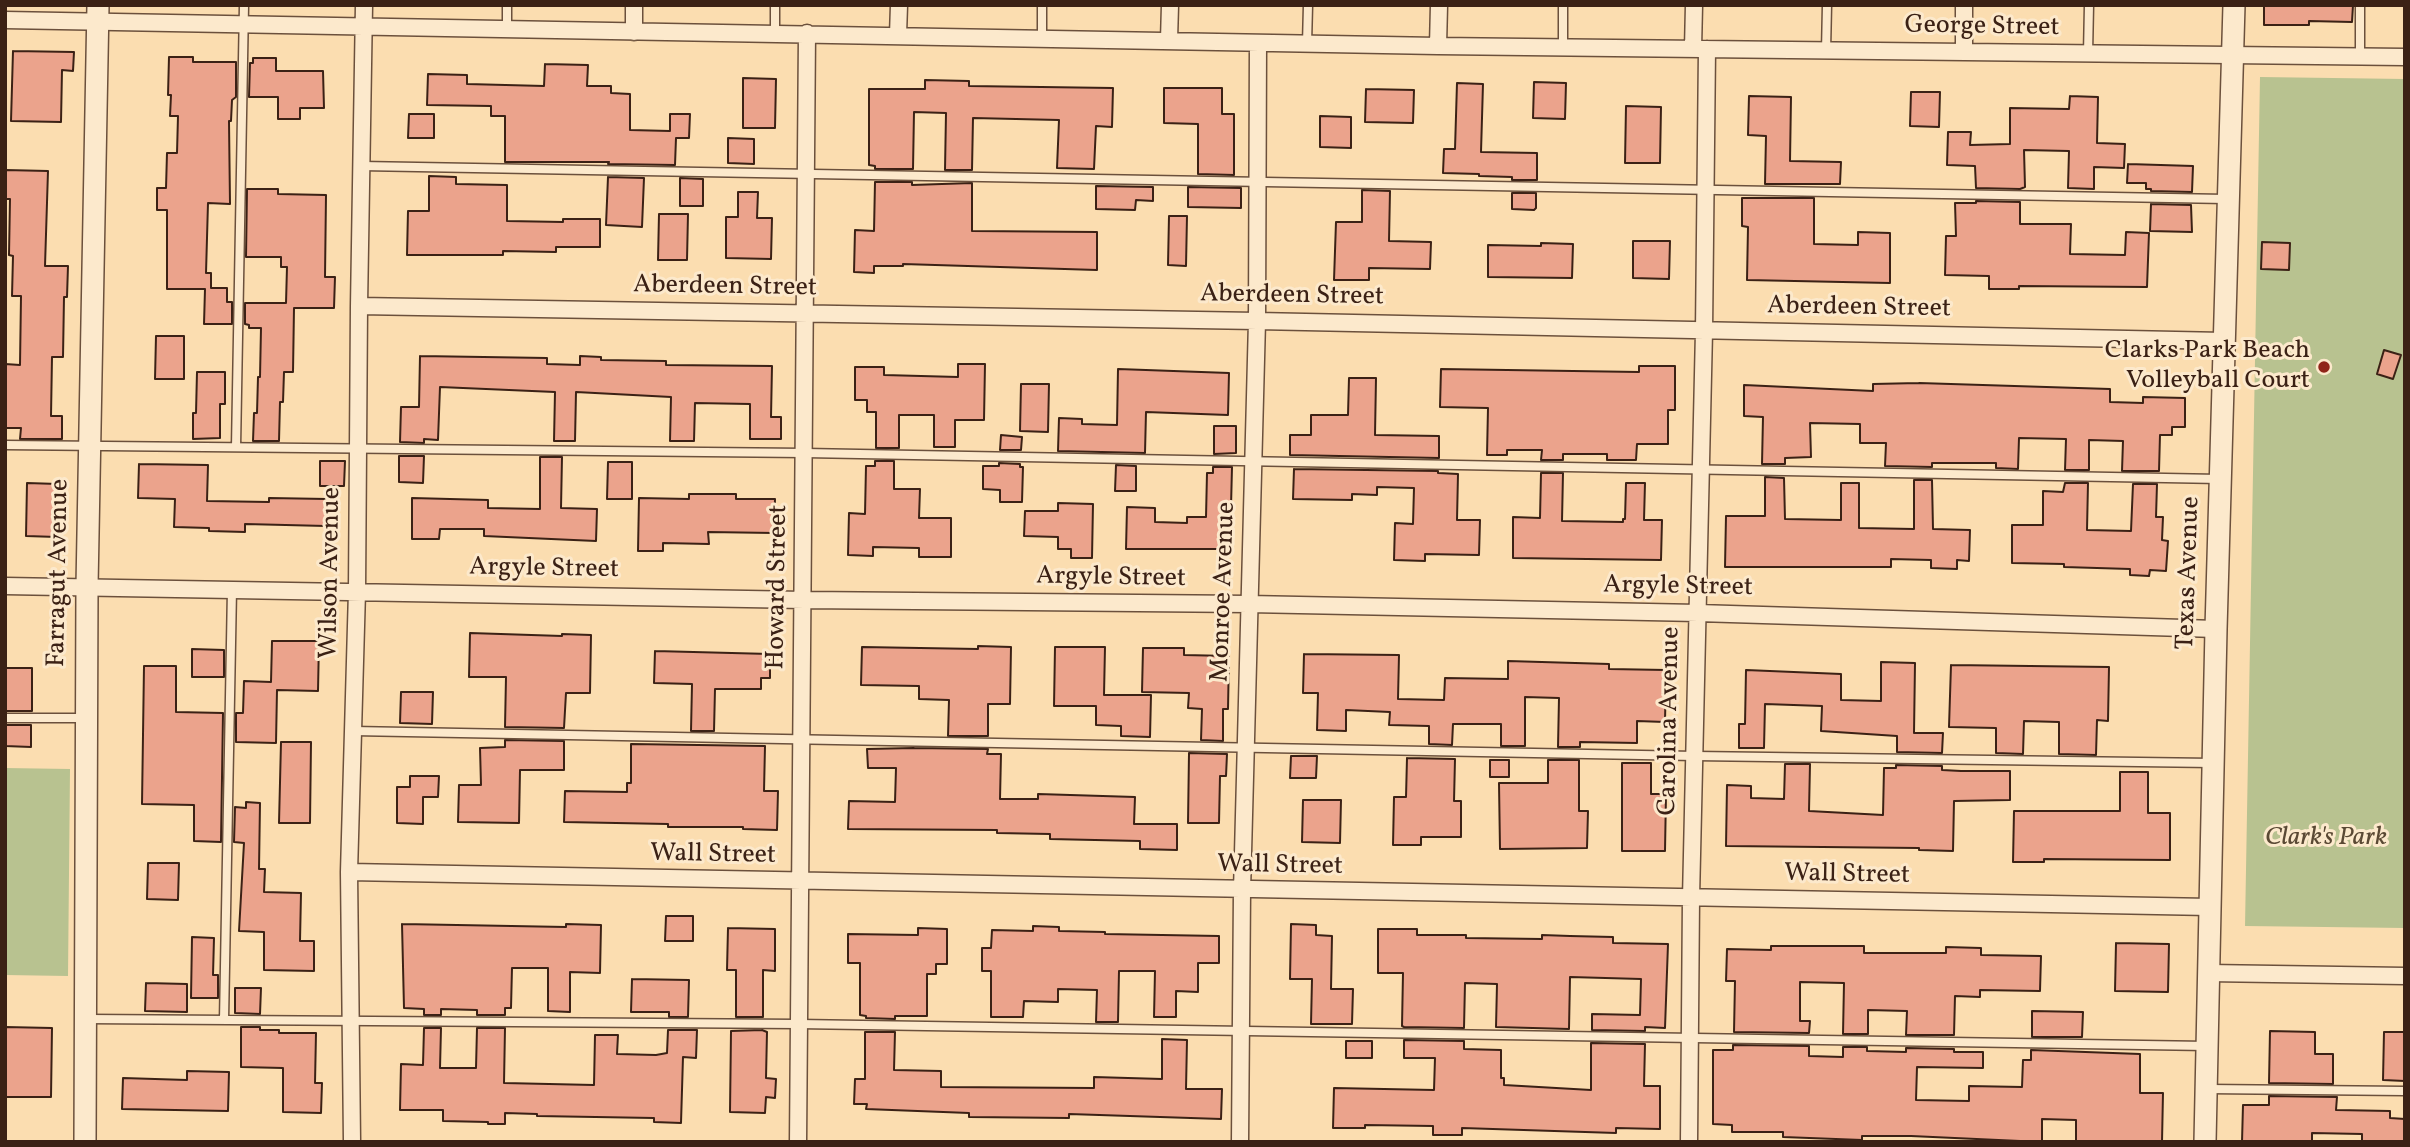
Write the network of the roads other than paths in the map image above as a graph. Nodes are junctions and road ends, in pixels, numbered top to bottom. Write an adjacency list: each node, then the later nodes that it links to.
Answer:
1 (244, 5): 20 (lane)
2 (364, 5): 21 (street, Wilson Avenue)
3 (507, 5): 22 (lane)
4 (634, 5): 23 (street)
5 (775, 5): 24 (lane)
6 (899, 5): 26 (street)
7 (1042, 5): 27 (lane)
8 (1170, 5): 28 (street)
9 (1308, 5): 30 (lane)
10 (1439, 5): 31 (street)
11 (1563, 5): 32 (lane)
12 (1694, 5): 33 (street, Carolina Avenue)
13 (1826, 5): 34 (lane)
14 (1964, 5): 35 (street)
15 (2090, 5): 36 (lane)
16 (2234, 5): 37 (street, Texas Avenue)
17 (2360, 5): 38 (lane)
18 (98, 14): 19 (street, George Street); 20 (street, George Street); 51 (street, Farragut Avenue)
19 (5, 20)
20 (243, 25): 21 (street, George Street); 52 (lane)
21 (364, 27): 22 (street, George Street); 40 (street, Wilson Avenue)
22 (507, 30): 23 (street, George Street)
23 (634, 32): 24 (street, George Street)
24 (775, 33): 25 (street, George Street)
25 (807, 33): 26 (street, George Street); 41 (street, Howard Street)
26 (898, 35): 27 (street, George Street)
27 (1042, 38): 28 (street, George Street)
28 (1169, 40): 29 (street, George Street)
29 (1258, 43): 30 (street, George Street); 42 (street, Monroe Avenue)
30 (1307, 44): 31 (street, George Street)
31 (1438, 46): 32 (street, George Street)
32 (1563, 48): 33 (street, George Street)
33 (1700, 49): 34 (street, George Street); 43 (street, Carolina Avenue)
34 (1826, 51): 35 (street, George Street)
35 (1964, 52): 36 (street, George Street)
36 (2088, 54): 37 (street, George Street)
37 (2233, 56): 38 (street, George Street); 44 (street, Texas Avenue)
38 (2360, 57): 39 (street, George Street)
39 (2405, 57)
40 (361, 166): 41 (lane); 45 (street, Wilson Avenue)
41 (807, 175): 42 (lane); 46 (street, Howard Street)
42 (1257, 182): 43 (lane); 47 (street, Monroe Avenue)
43 (1706, 191): 44 (lane); 48 (street, Carolina Avenue)
44 (2228, 199): 49 (street, Texas Avenue)
45 (359, 306): 46 (street, Aberdeen Street); 53 (street, Wilson Avenue)
46 (806, 313): 47 (street, Aberdeen Street); 54 (street, Howard Street)
47 (1257, 321): 48 (street, Aberdeen Street); 55 (street, Monroe Avenue)
48 (1704, 331): 49 (street, Aberdeen Street); 56 (street, Carolina Avenue)
49 (2224, 341): 57 (street, Texas Avenue)
50 (5, 444): 51 (lane)
51 (90, 446): 52 (lane); 59 (street, Farragut Avenue)
52 (236, 447): 53 (lane)
53 (358, 448): 54 (lane); 61 (street, Wilson Avenue)
54 (805, 453): 55 (lane); 62 (street, Howard Street)
55 (1253, 462): 56 (lane); 63 (street, Monroe Avenue)
56 (1701, 469): 57 (lane); 64 (street, Carolina Avenue)
57 (2220, 479): 65 (street, Texas Avenue)
58 (5, 586): 59 (street, Argyle Street)
59 (87, 586): 60 (street, Argyle Street); 67 (street, Farragut Avenue)
60 (232, 588): 61 (street, Argyle Street); 81 (lane)
61 (357, 591): 62 (street, Argyle Street); 68 (street, Wilson Avenue)
62 (804, 600): 63 (street, Argyle Street); 69 (street, Howard Street)
63 (1249, 604): 64 (street, Argyle Street); 70 (street, Monroe Avenue)
64 (1698, 612): 65 (street, Argyle Street); 71 (street, Carolina Avenue)
65 (2216, 629): 72 (street, Texas Avenue)
66 (5, 718): 67 (lane)
67 (87, 719): 80 (street, Farragut Avenue)
68 (353, 731): 69 (lane); 73 (street, Wilson Avenue)
69 (802, 739): 70 (lane); 74 (street, Howard Street)
70 (1245, 747): 71 (lane); 75 (street, Monroe Avenue)
71 (1695, 756): 72 (lane); 76 (street, Carolina Avenue)
72 (2213, 763): 77 (street, Texas Avenue)
73 (349, 872): 74 (street, Wall Street); 82 (street, Wilson Avenue)
74 (800, 882): 75 (street, Wall Street); 83 (street, Howard Street)
75 (1242, 891): 76 (street, Wall Street); 84 (street, Monroe Avenue)
76 (1691, 898): 77 (street, Wall Street); 85 (street, Carolina Avenue)
77 (2210, 907): 78 (street, Texas Avenue)
78 (2208, 973): 79 (street); 86 (street, Texas Avenue)
79 (2405, 976)
80 (87, 1019): 81 (lane); 89 (street, Farragut Avenue)
81 (224, 1020): 82 (lane)
82 (350, 1021): 83 (lane); 90 (street, Wilson Avenue)
83 (798, 1024): 84 (lane); 91 (street, Howard Street)
84 (1241, 1032): 85 (lane); 92 (street, Monroe Avenue)
85 (1690, 1039): 86 (lane); 93 (street, Carolina Avenue)
86 (2207, 1046): 87 (street, Texas Avenue)
87 (2206, 1089): 88 (lane); 94 (street, Texas Avenue)
88 (2405, 1091)
89 (85, 1142)
90 (352, 1142)
91 (798, 1142)
92 (1240, 1142)
93 (1689, 1142)
94 (2205, 1142)

